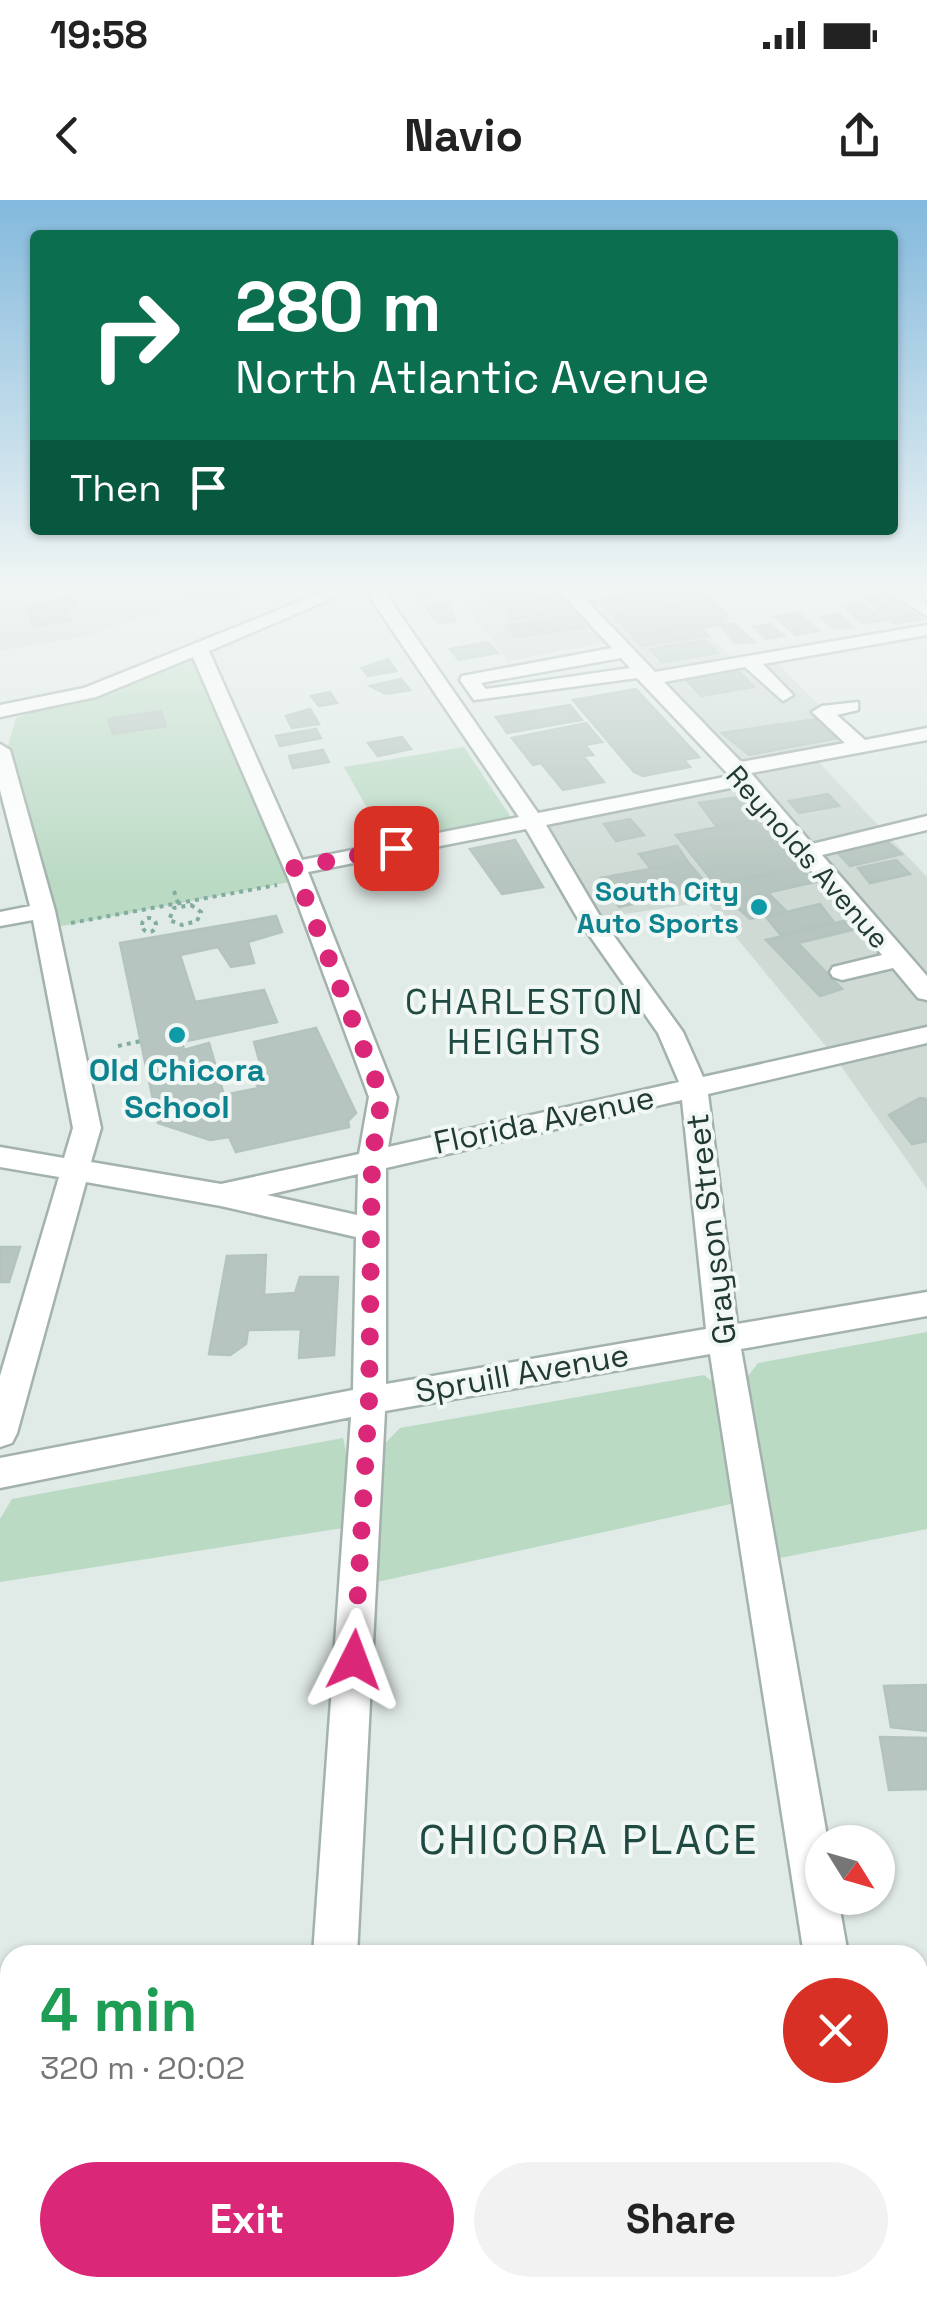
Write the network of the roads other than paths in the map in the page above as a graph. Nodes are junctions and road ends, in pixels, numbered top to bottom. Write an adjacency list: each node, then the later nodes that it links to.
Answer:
1 (100, 688): 11 (street)
2 (215, 688): 19 (street)
3 (457, 688): 8 (street, Grayson Street)
4 (464, 688): 8 (street)
5 (544, 688): 8 (street)
6 (654, 688): 15 (street, Reynolds Avenue)
7 (776, 688): 9 (street)
8 (461, 693): 16 (street, Grayson Street)
9 (783, 695)
10 (851, 706): 13 (street)
11 (0, 711)
12 (927, 734): 13 (street)
13 (860, 746): 15 (street)
14 (0, 750): 20 (street)
15 (739, 775): 16 (street); 18 (street, Reynolds Avenue)
16 (533, 822): 19 (street); 26 (street, Grayson Street)
17 (927, 823): 18 (street)
18 (805, 852): 22 (street, Reynolds Avenue)
19 (292, 875): 28 (street)
20 (53, 918): 21 (street); 29 (street)
21 (0, 920)
22 (898, 959): 23 (street); 24 (street, Reynolds Avenue)
23 (842, 972)
24 (927, 992)
25 (927, 1034): 26 (street, Florida Avenue)
26 (694, 1086): 28 (street, Florida Avenue); 33 (street, Grayson Street)
27 (0, 1157): 29 (street)
28 (372, 1158): 30 (street, Florida Avenue); 31 (street)
29 (72, 1168): 30 (street); 35 (street)
30 (220, 1195): 31 (street)
31 (370, 1229): 34 (street)
32 (927, 1304): 33 (street, Spruill Avenue)
33 (723, 1337): 34 (street, Spruill Avenue); 38 (street, Grayson Street)
34 (369, 1400): 36 (street, Spruill Avenue); 37 (street)
35 (0, 1433)
36 (0, 1472)
37 (336, 1945)
38 (824, 1945)

